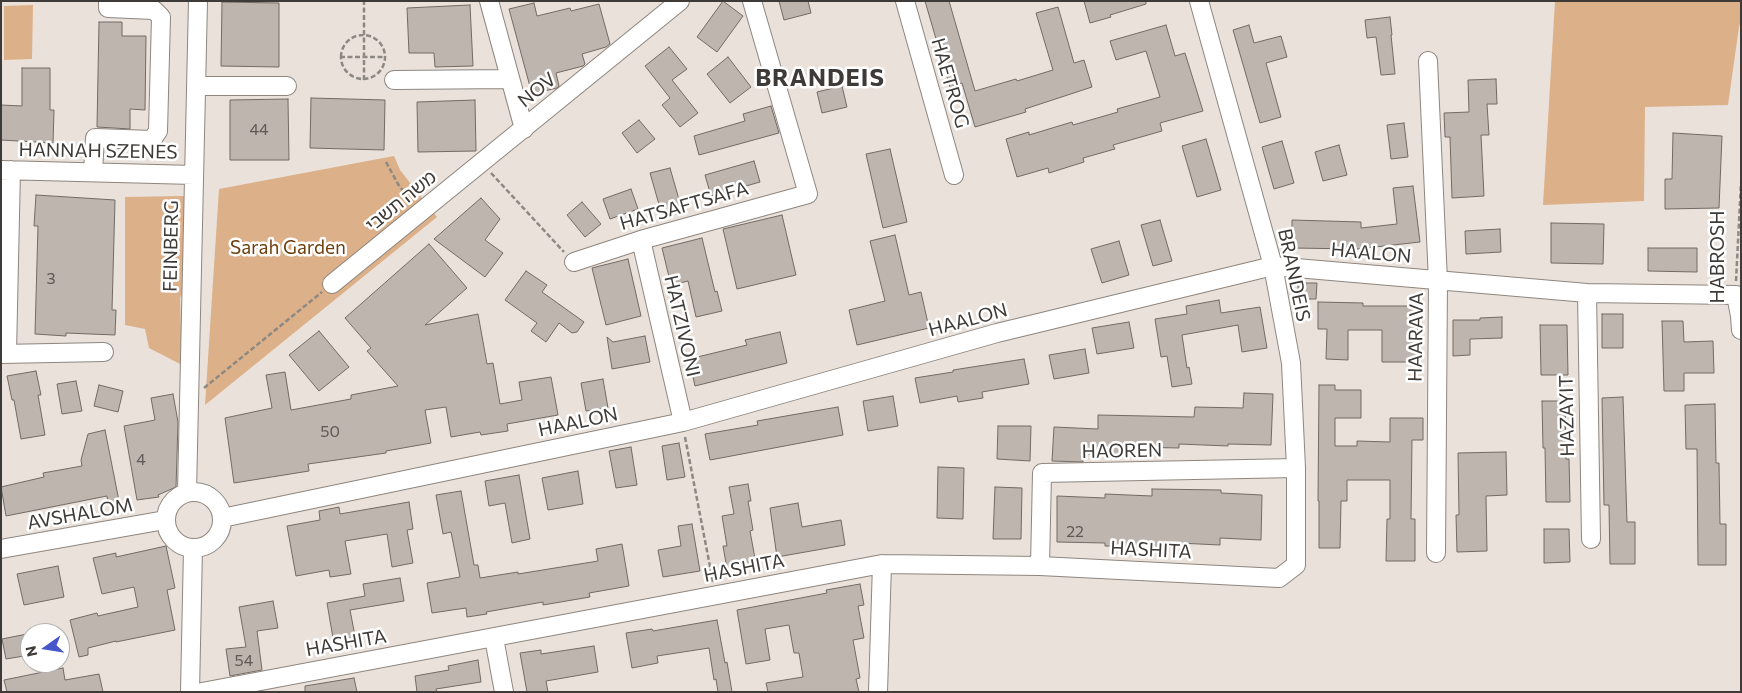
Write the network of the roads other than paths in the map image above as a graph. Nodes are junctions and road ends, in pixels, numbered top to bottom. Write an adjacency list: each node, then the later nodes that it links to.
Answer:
1 (108, 1): 15 (street)
2 (198, 1): 11 (street, FEINBERG)
3 (489, 1): 9 (street, NOV)
4 (680, 1): 13 (street, NOV)
5 (752, 1): 18 (street, HATSAFTSAFA)
6 (905, 1): 17 (street, HAETROG)
7 (1199, 1): 20 (street, BRANDEIS)
8 (1428, 61): 21 (street, HAARAVA)
9 (510, 79): 10 (street); 13 (street, NOV)
10 (394, 80)
11 (196, 86): 12 (street); 16 (street, FEINBERG)
12 (287, 86)
13 (524, 128): 22 (street, משה תשבי)
14 (6, 170): 15 (street, HANNAH SZENES); 27 (street)
15 (93, 172): 16 (street, HANNAH SZENES)
16 (194, 175): 30 (street, FEINBERG)
17 (954, 175)
18 (641, 240): 19 (street, HATSAFTSAFA); 28 (street, HATZIVONI)
19 (574, 262)
20 (1273, 266): 21 (street, HAALON); 28 (street, HAALON); 29 (street, BRANDEIS)
21 (1438, 281): 23 (street, HAALON); 36 (street, HAARAVA)
22 (332, 284)
23 (1587, 293): 24 (street, HAALON); 33 (street, HAZAYIT)
24 (1736, 295): 25 (street, HABROSH)
25 (1741, 330)
26 (104, 352): 27 (street)
27 (4, 353)
28 (683, 422): 31 (street, HAALON)
29 (1296, 468): 38 (street, BRANDEIS); 39 (street, HAOREN)
30 (187, 492): 31 (street); 32 (street)
31 (222, 518): 34 (street)
32 (165, 520): 34 (street); 35 (street, AVSHALOM)
33 (1590, 539)
34 (193, 548): 41 (street)
35 (1, 549)
36 (1436, 553)
37 (882, 564): 39 (street, HASHITA); 40 (street, HASHITA); 44 (street)
38 (1296, 565): 39 (street, HASHITA)
39 (1040, 566)
40 (494, 638): 42 (street, HASHITA); 43 (street)
41 (190, 692)
42 (202, 692)
43 (504, 692)
44 (878, 692)

